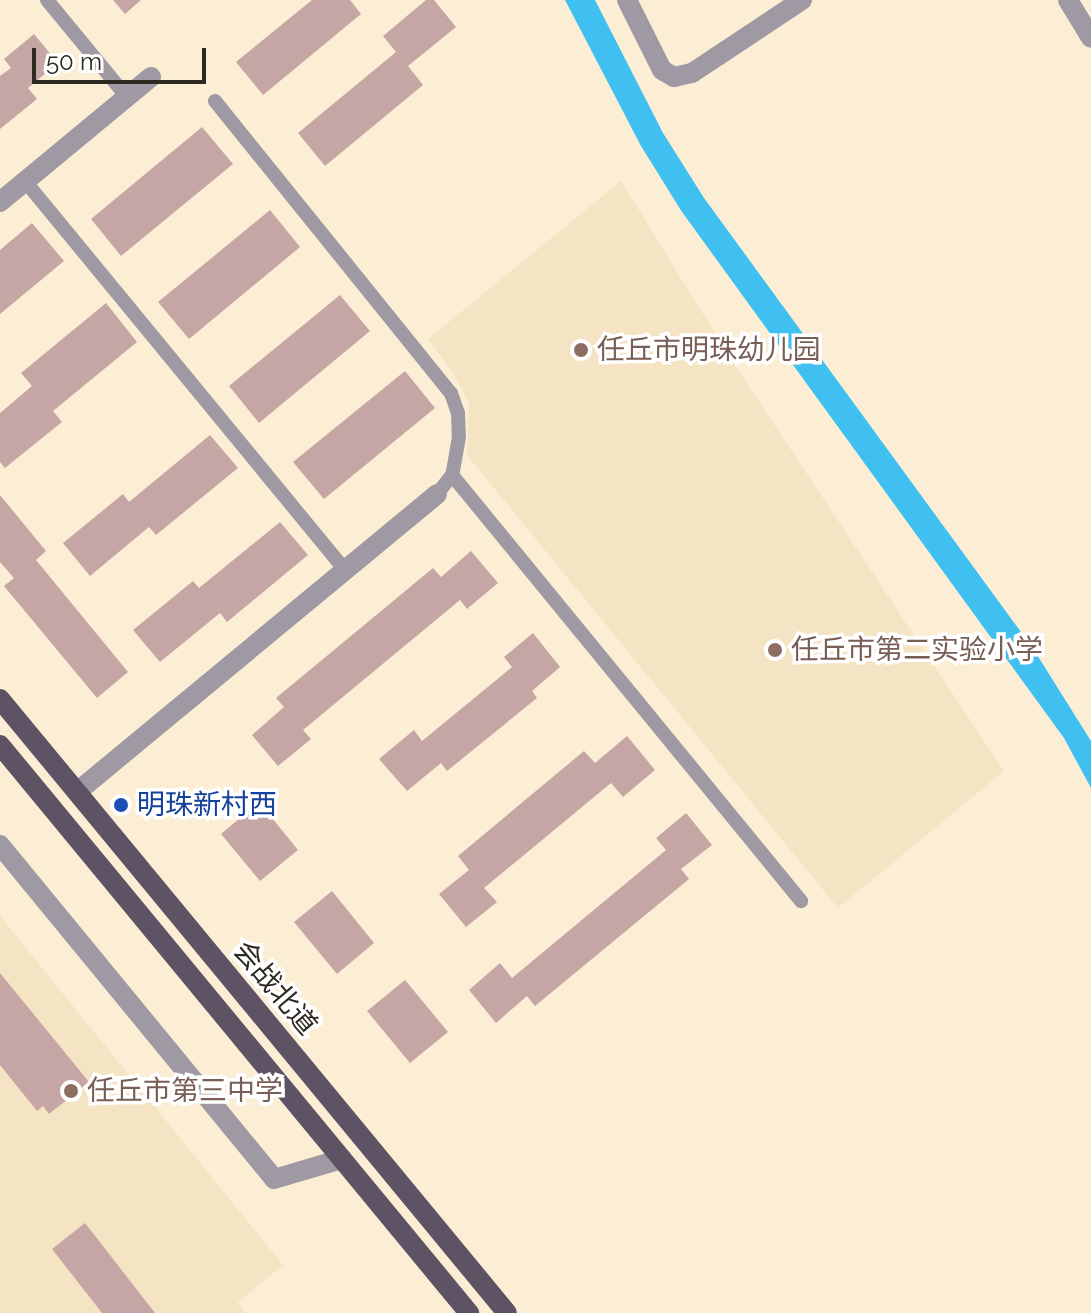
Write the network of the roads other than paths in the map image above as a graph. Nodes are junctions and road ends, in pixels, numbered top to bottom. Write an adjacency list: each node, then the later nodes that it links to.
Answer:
1 (47, 0): 7 (lane)
2 (627, 0): 3 (street)
3 (802, 0)
4 (1068, 0): 5 (street)
5 (1091, 38)
6 (151, 77): 7 (street)
7 (127, 97): 9 (street)
8 (215, 101): 11 (lane)
9 (25, 181): 10 (street); 13 (lane)
10 (0, 202)
11 (452, 475): 12 (lane); 18 (lane)
12 (437, 494): 13 (street)
13 (345, 570): 16 (street)
14 (0, 699): 16 (main road, 会战北道)
15 (0, 745): 19 (main road, 会战北道)
16 (77, 792): 21 (main road, 会战北道)
17 (0, 845): 19 (street)
18 (801, 901)
19 (342, 1159): 20 (main road, 会战北道)
20 (469, 1313)
21 (507, 1313)

